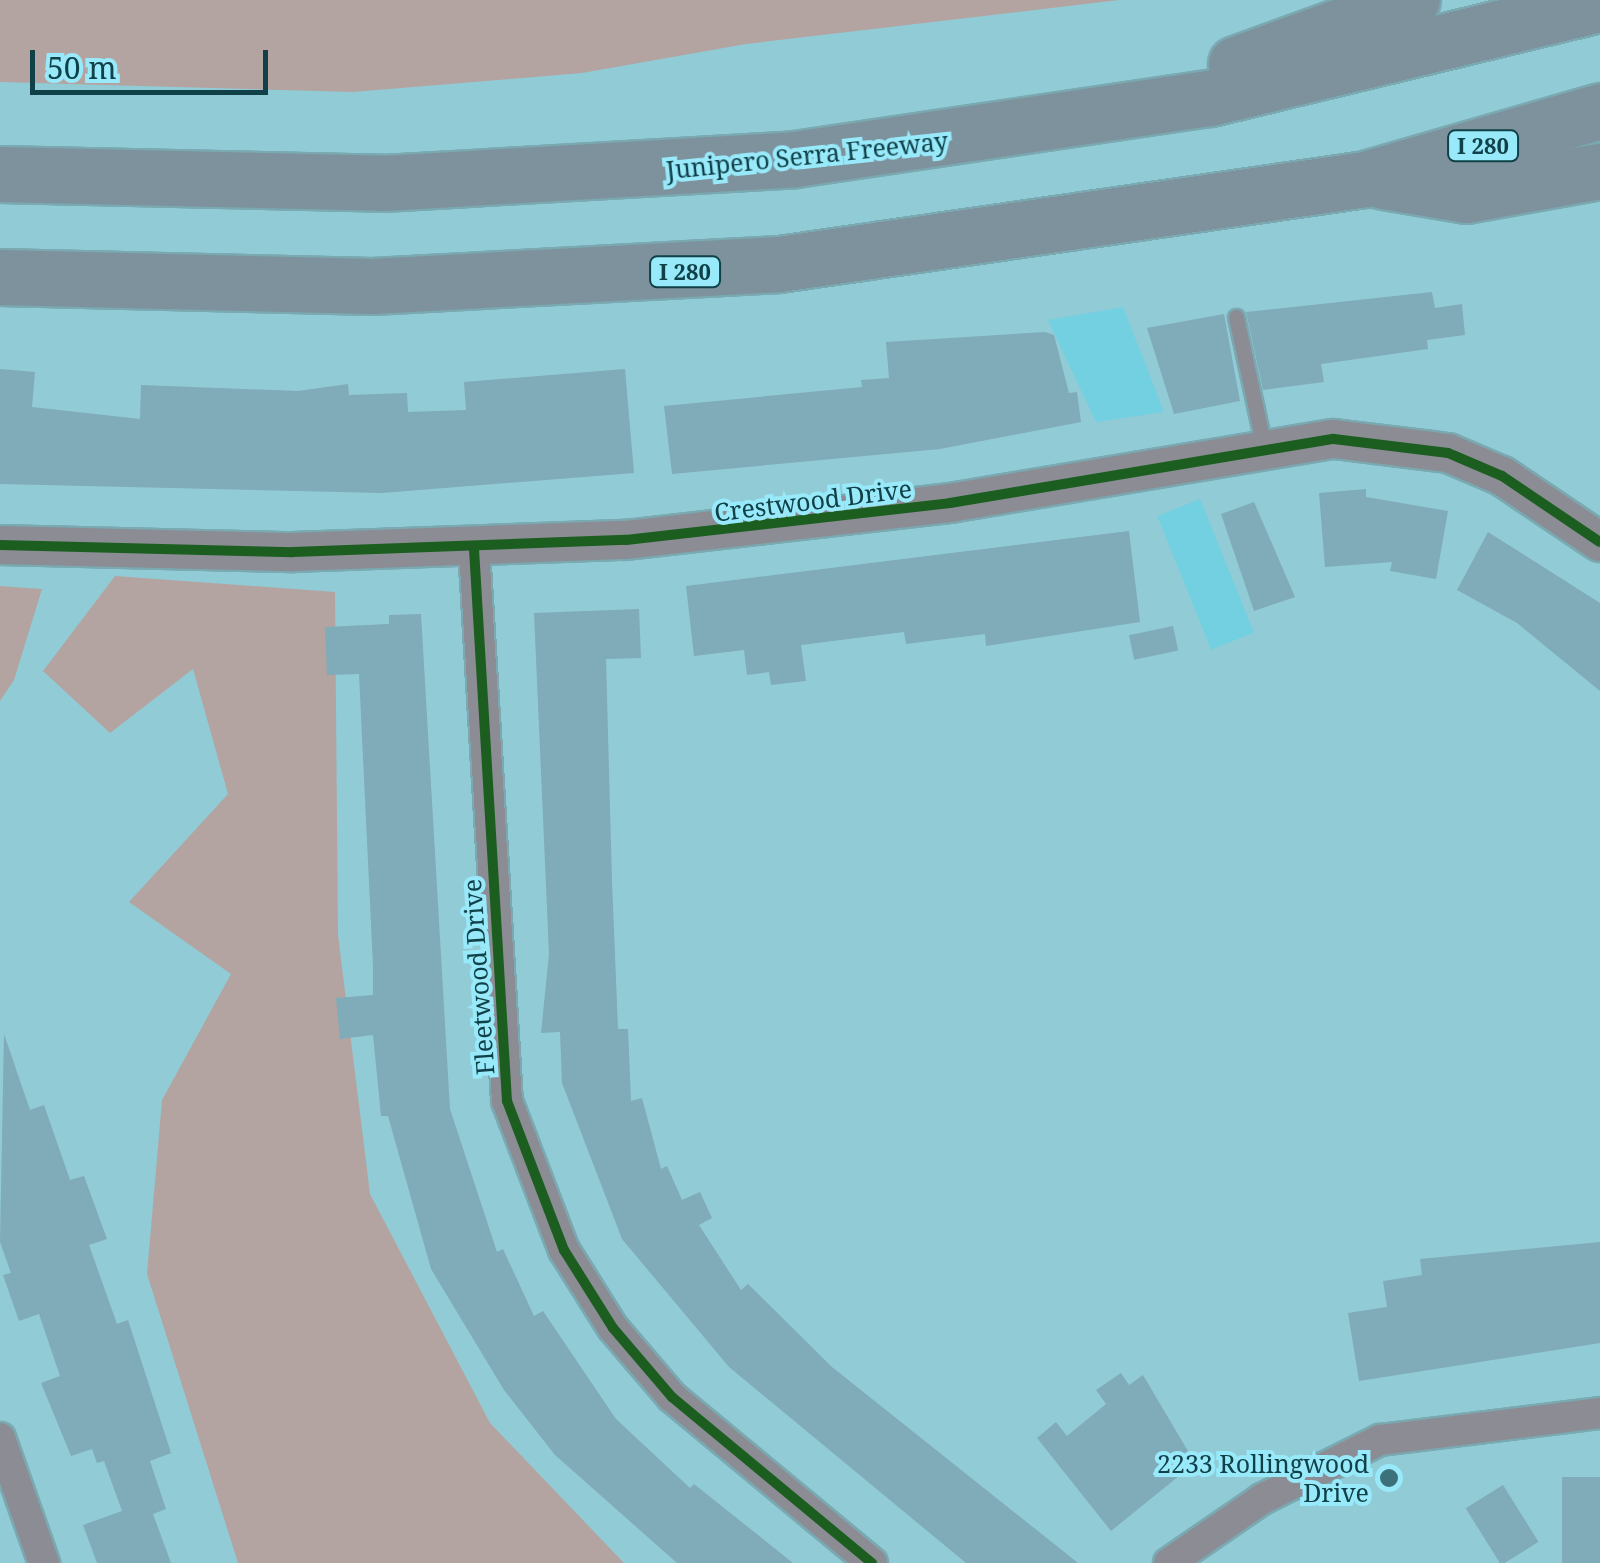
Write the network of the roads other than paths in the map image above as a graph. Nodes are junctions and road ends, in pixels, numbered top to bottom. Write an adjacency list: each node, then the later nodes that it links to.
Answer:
1 (1412, 0): 4 (highway)
2 (1600, 4): 4 (highway, Junipero Serra Freeway)
3 (1600, 112): 7 (highway, I 280)
4 (1073, 122): 6 (highway, Junipero Serra Freeway)
5 (1600, 170): 7 (highway)
6 (0, 174)
7 (1365, 178): 8 (highway, I 280)
8 (0, 276)
9 (1236, 317): 10 (lane)
10 (1264, 446): 11 (street, Crestwood Drive); 13 (street, Crestwood Drive)
11 (1600, 542)
12 (0, 545): 13 (street, Crestwood Drive)
13 (474, 548): 17 (street, Fleetwood Drive)
14 (1600, 1413): 18 (street)
15 (0, 1438): 16 (street)
16 (44, 1563)
17 (872, 1563)
18 (1168, 1563)

